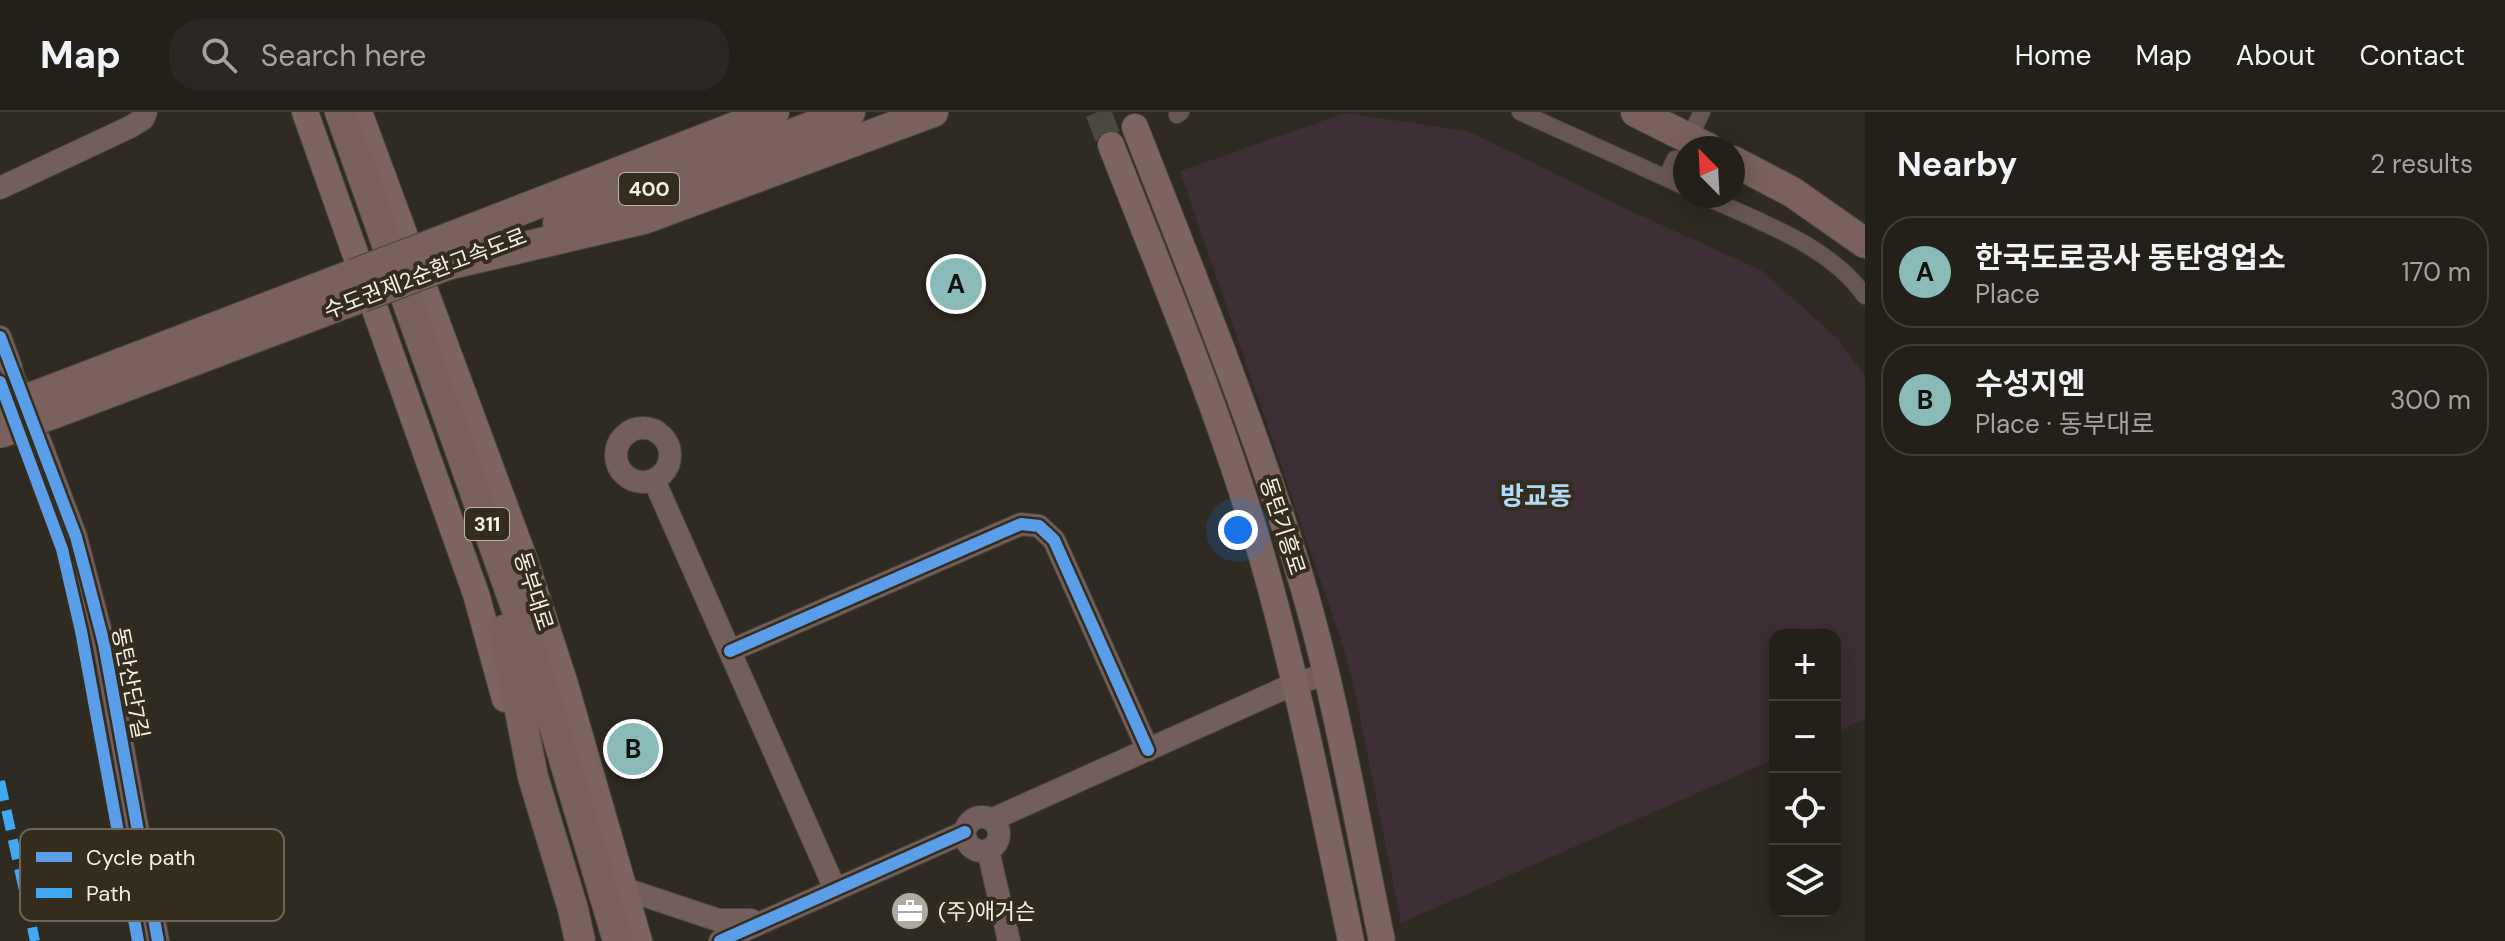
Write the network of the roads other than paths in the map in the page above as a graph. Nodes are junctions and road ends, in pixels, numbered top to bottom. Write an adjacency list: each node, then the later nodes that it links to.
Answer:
1 (146, 112): 18 (street)
2 (305, 112): 46 (main road)
3 (322, 112): 30 (highway, 동부대로 / 311)
4 (340, 112): 32 (highway, 동부대로 / 311)
5 (359, 112): 36 (main road, 동부대로)
6 (774, 112): 21 (highway, 수도권제2순환고속도로 / 400)
7 (850, 112): 21 (highway, 수도권제2순환고속도로 / 400)
8 (933, 112): 21 (highway)
9 (1520, 112): 16 (street)
10 (1636, 112): 12 (highway)
11 (1135, 127): 33 (main road, 동탄기흥로)
12 (1702, 129)
13 (1111, 145): 34 (main road, 동탄기흥로)
14 (1673, 163): 16 (street)
15 (1745, 167): 20 (highway)
16 (1666, 178): 17 (street)
17 (1673, 181)
18 (0, 188)
19 (1729, 208): 22 (street)
20 (1865, 243)
21 (442, 254): 25 (highway, 수도권제2순환고속도로 / 400, bridge)
22 (1865, 296)
23 (0, 337): 24 (street)
24 (11, 367)
25 (53, 401): 26 (highway, 수도권제2순환고속도로 / 400, bridge); 27 (highway, 수도권제2순환고속도로 / 400, bridge)
26 (0, 409)
27 (0, 433)
28 (39, 439): 38 (street, 동탄산단7길)
29 (654, 480): 31 (street)
30 (504, 630): 46 (highway); 47 (highway, 동부대로 / 311)
31 (730, 651): 35 (street); 42 (street)
32 (534, 658): 36 (highway); 48 (highway, 동부대로 / 311)
33 (1325, 675): 34 (street); 53 (main road, 동탄기흥로)
34 (1296, 683): 35 (street); 52 (main road, 동탄기흥로)
35 (1148, 750): 37 (street)
36 (584, 751): 41 (main road, 동부대로)
37 (991, 820): 39 (street); 40 (street)
38 (138, 829)
39 (965, 832): 40 (street); 42 (street)
40 (988, 850): 51 (street)
41 (625, 889): 43 (street); 49 (main road, 동부대로)
42 (835, 889): 43 (street)
43 (768, 918): 50 (street)
44 (154, 921): 45 (street, 동탄산단7길)
45 (158, 941)
46 (578, 941)
47 (596, 941)
48 (618, 941)
49 (639, 941)
50 (720, 941)
51 (1009, 941)
52 (1351, 941)
53 (1382, 941)

